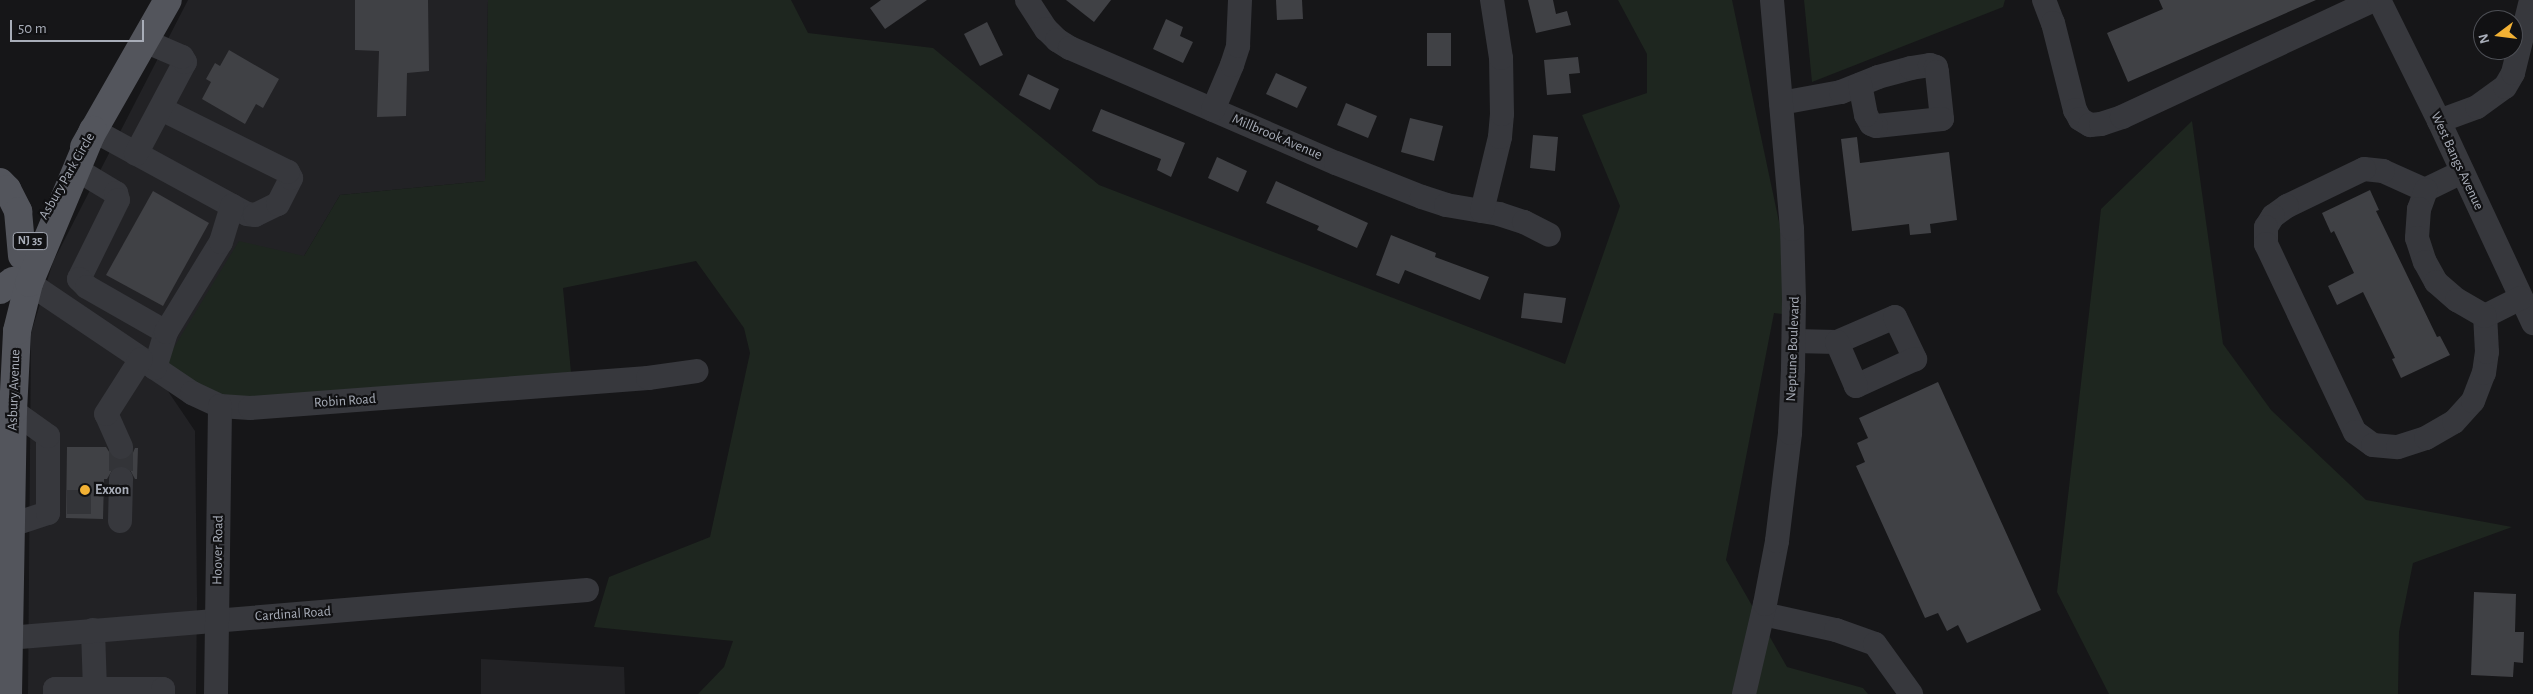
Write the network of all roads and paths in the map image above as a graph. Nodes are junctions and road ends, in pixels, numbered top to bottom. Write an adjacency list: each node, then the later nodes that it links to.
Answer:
1 (168, 0): 10 (main road, Asbury Park Circle / NJ 35)
2 (1027, 0): 14 (street, Millbrook Avenue)
3 (1240, 0): 14 (street)
4 (1492, 0): 23 (street)
5 (1772, 0): 12 (street, Neptune Boulevard)
6 (2044, 0): 7 (street)
7 (2374, 0)
8 (2379, 0): 15 (street, West Bangs Avenue)
9 (2531, 0): 15 (street)
10 (145, 41): 13 (street); 16 (main road, Asbury Park Circle / NJ 35)
11 (1860, 85): 12 (street)
12 (1781, 103): 30 (street, Neptune Boulevard)
13 (161, 109): 17 (street); 22 (street)
14 (1213, 110): 23 (street, Millbrook Avenue)
15 (2439, 121): 19 (street, West Bangs Avenue)
16 (93, 130): 17 (street); 18 (main road, Asbury Avenue); 25 (main road, Asbury Park Circle / NJ 35)
17 (136, 154): 22 (street)
18 (76, 169): 25 (main road, Asbury Avenue); 29 (street)
19 (2462, 172): 21 (street); 26 (street, West Bangs Avenue)
20 (0, 182): 25 (main road)
21 (2426, 190): 27 (street); 27 (street)
22 (232, 206): 29 (street)
23 (1482, 211): 24 (street, Millbrook Avenue)
24 (1549, 235)
25 (16, 277): 32 (street, Robin Road); 33 (main road, Asbury Park Circle / NJ 35); 36 (main road, Asbury Avenue)
26 (2522, 298): 27 (street); 28 (street, West Bangs Avenue)
27 (2485, 316)
28 (2533, 323)
29 (166, 332): 32 (street)
30 (1794, 341): 31 (street); 42 (street, Neptune Boulevard)
31 (1837, 342)
32 (148, 363): 35 (street, Robin Road); 37 (street)
33 (0, 364)
34 (697, 371): 35 (street, Robin Road)
35 (220, 406): 43 (street, Hoover Road)
36 (13, 411): 40 (main road, Asbury Avenue); 40 (street)
37 (120, 447)
38 (121, 479): 39 (street)
39 (114, 508)
40 (11, 525): 45 (main road, Asbury Avenue)
41 (587, 590): 43 (street, Cardinal Road)
42 (1763, 614): 51 (street, Neptune Boulevard); 52 (street)
43 (217, 619): 44 (street, Cardinal Road); 50 (street, Hoover Road)
44 (93, 630): 45 (street, Cardinal Road); 46 (street)
45 (4, 639): 47 (main road, Asbury Avenue)
46 (95, 689): 48 (street); 49 (street)
47 (8, 694)
48 (55, 694)
49 (163, 694)
50 (216, 694)
51 (1744, 694)
52 (1911, 694)

